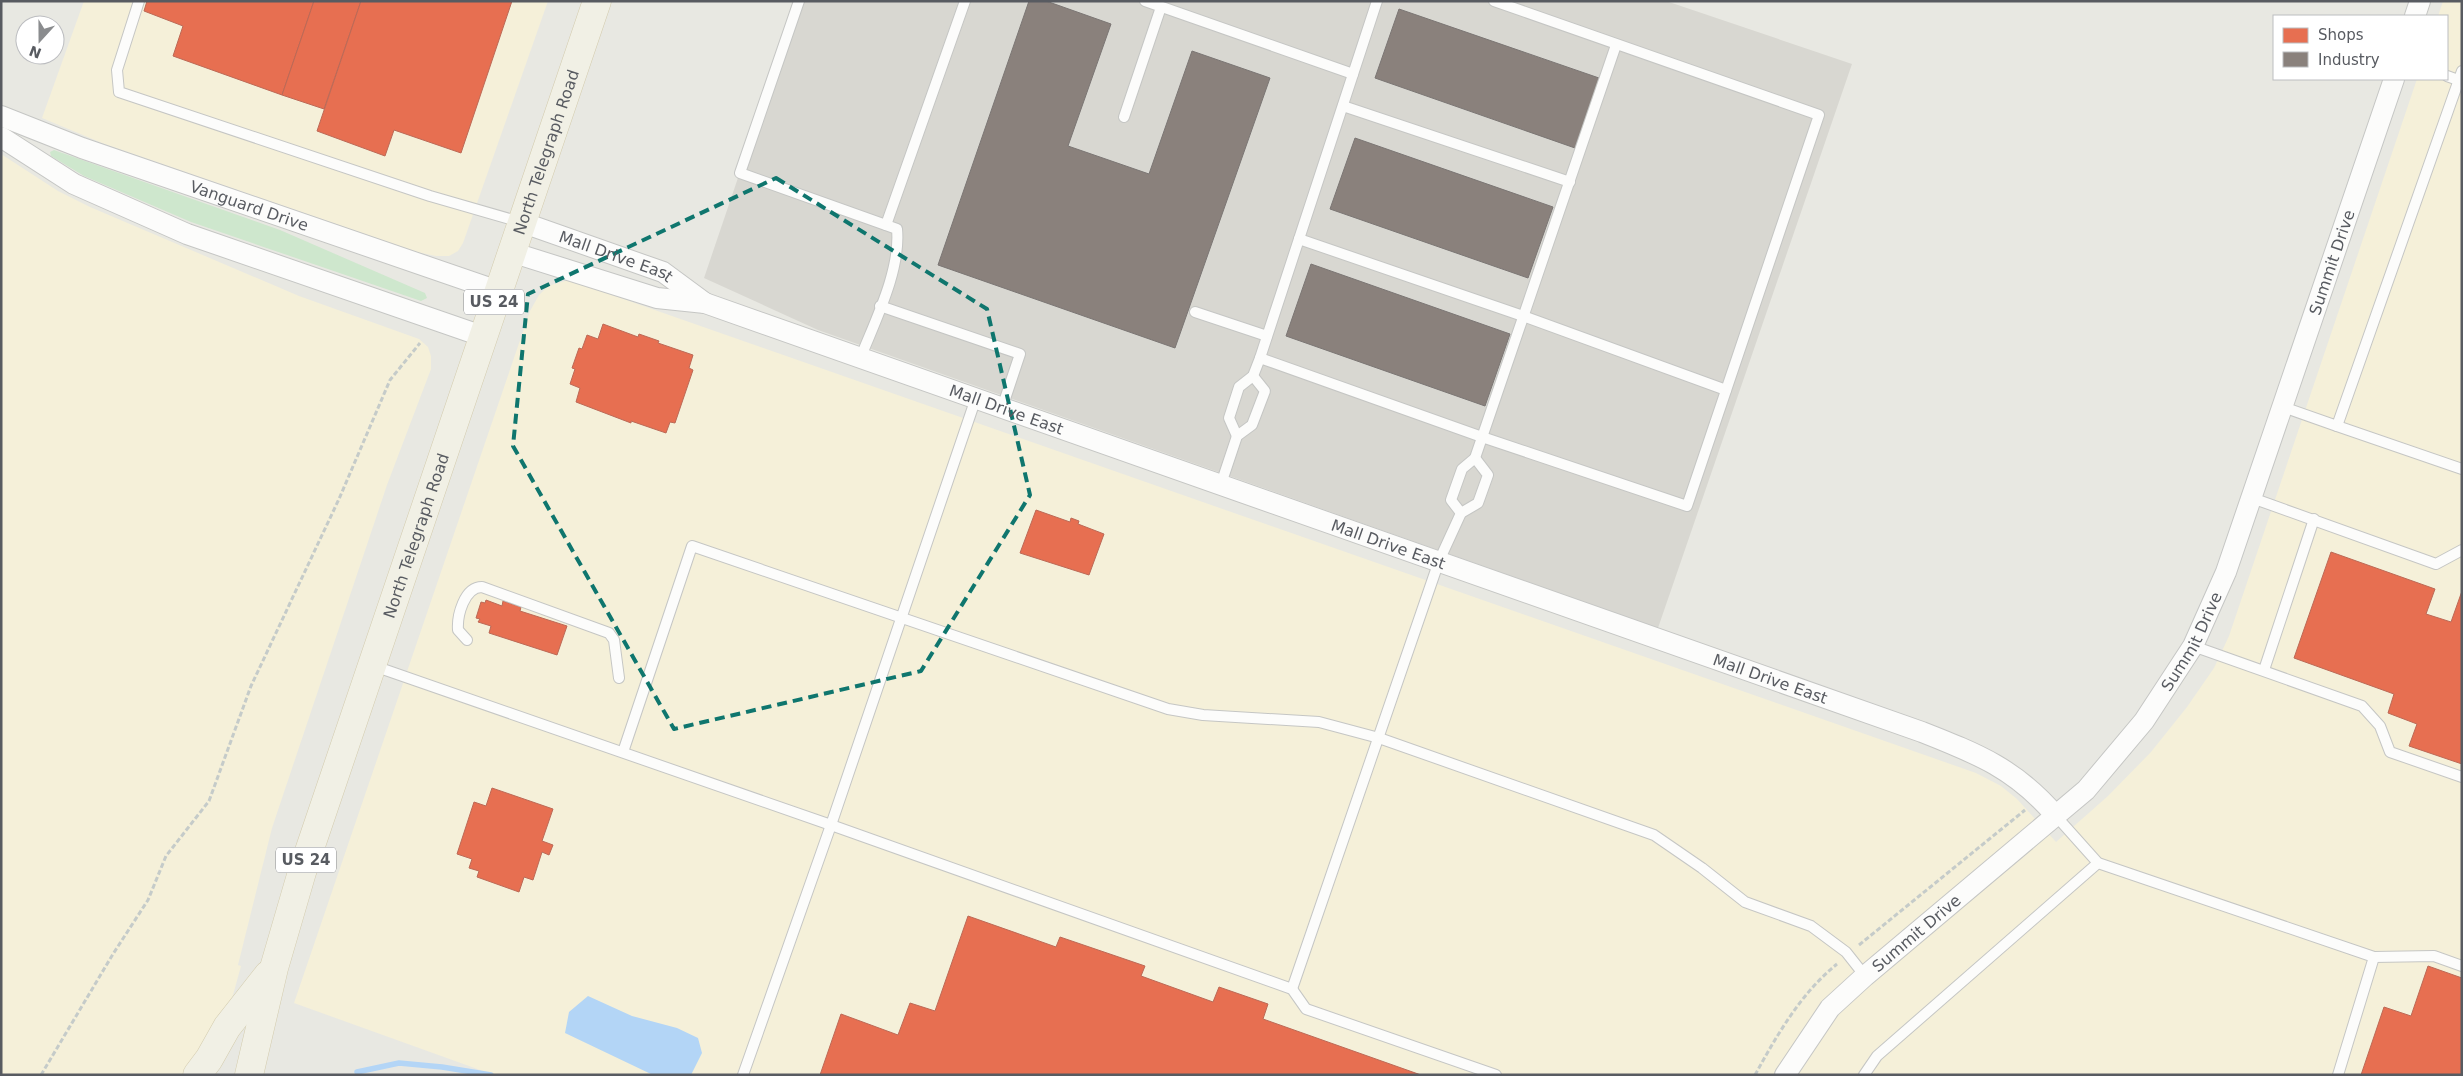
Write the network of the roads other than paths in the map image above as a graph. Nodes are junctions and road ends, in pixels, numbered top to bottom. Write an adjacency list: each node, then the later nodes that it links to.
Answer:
1 (139, 1): 20 (lane)
2 (597, 1): 20 (main road, North Telegraph Road / US 24)
3 (799, 1): 21 (lane)
4 (965, 1): 21 (lane)
5 (1145, 1): 9 (lane)
6 (1377, 1): 12 (lane)
7 (1494, 1): 11 (lane)
8 (2420, 1): 10 (street)
9 (1161, 7): 12 (lane); 17 (lane)
10 (2415, 15)
11 (1616, 44): 19 (lane); 34 (lane)
12 (1353, 74): 15 (lane)
13 (2460, 75): 38 (lane)
14 (2394, 80): 36 (street, Summit Drive)
15 (1343, 106): 19 (lane); 22 (lane)
16 (1, 116): 24 (street, Vanguard Drive)
17 (1124, 117)
18 (1, 137): 29 (street)
19 (1570, 182): 28 (lane)
20 (521, 222): 23 (main road, North Telegraph Road / US 24); 25 (street, Mall Drive East)
21 (886, 225): 26 (lane)
22 (1299, 239): 28 (lane); 30 (lane)
23 (511, 252): 24 (main road, North Telegraph Road / US 24); 25 (street, Mall Drive East)
24 (498, 291): 29 (main road, North Telegraph Road / US 24)
25 (705, 303): 32 (street, Mall Drive East)
26 (880, 306): 32 (lane); 37 (lane)
27 (1194, 312): 30 (lane)
28 (1523, 316): 34 (lane); 40 (lane)
29 (482, 336): 52 (main road, North Telegraph Road / US 24)
30 (1267, 336): 31 (lane)
31 (1260, 358): 33 (lane); 40 (lane)
32 (860, 359): 35 (street, Mall Drive East)
33 (1254, 376): 39 (lane); 39 (lane)
34 (1726, 390): 40 (lane)
35 (976, 398): 37 (street, Mall Drive East); 49 (lane)
36 (2283, 407): 38 (lane); 44 (street, Summit Drive)
37 (1002, 408): 43 (street, Mall Drive East)
38 (2337, 426): 42 (lane)
39 (1237, 436): 43 (lane)
40 (1482, 437): 41 (lane)
41 (1475, 458): 45 (lane); 45 (lane)
42 (2462, 469)
43 (1221, 484): 48 (street, Mall Drive East)
44 (2252, 498): 46 (lane); 51 (street, Summit Drive)
45 (1461, 513): 48 (lane)
46 (2314, 519): 47 (lane); 53 (lane)
47 (2462, 550)
48 (1439, 561): 55 (lane); 58 (street, Mall Drive East)
49 (902, 616): 55 (lane); 56 (lane); 59 (lane)
50 (467, 640): 54 (lane)
51 (2193, 646): 53 (lane); 58 (street, Summit Drive)
52 (370, 664): 56 (lane); 63 (main road, North Telegraph Road / US 24)
53 (2264, 670): 57 (lane)
54 (619, 678)
55 (1378, 738): 64 (lane); 65 (lane)
56 (623, 752): 59 (lane)
57 (2462, 778)
58 (2056, 816): 60 (lane); 64 (street, Summit Drive)
59 (831, 825): 65 (lane); 68 (lane)
60 (2098, 863): 61 (lane); 71 (lane)
61 (2374, 957): 62 (lane); 72 (lane)
62 (2462, 966)
63 (274, 968): 66 (main road); 67 (main road, North Telegraph Road / US 24)
64 (1866, 976): 70 (street, Summit Drive)
65 (1292, 989): 69 (lane)
66 (197, 1075)
67 (249, 1075)
68 (743, 1075)
69 (1496, 1075)
70 (1785, 1075)
71 (1864, 1075)
72 (2338, 1075)

